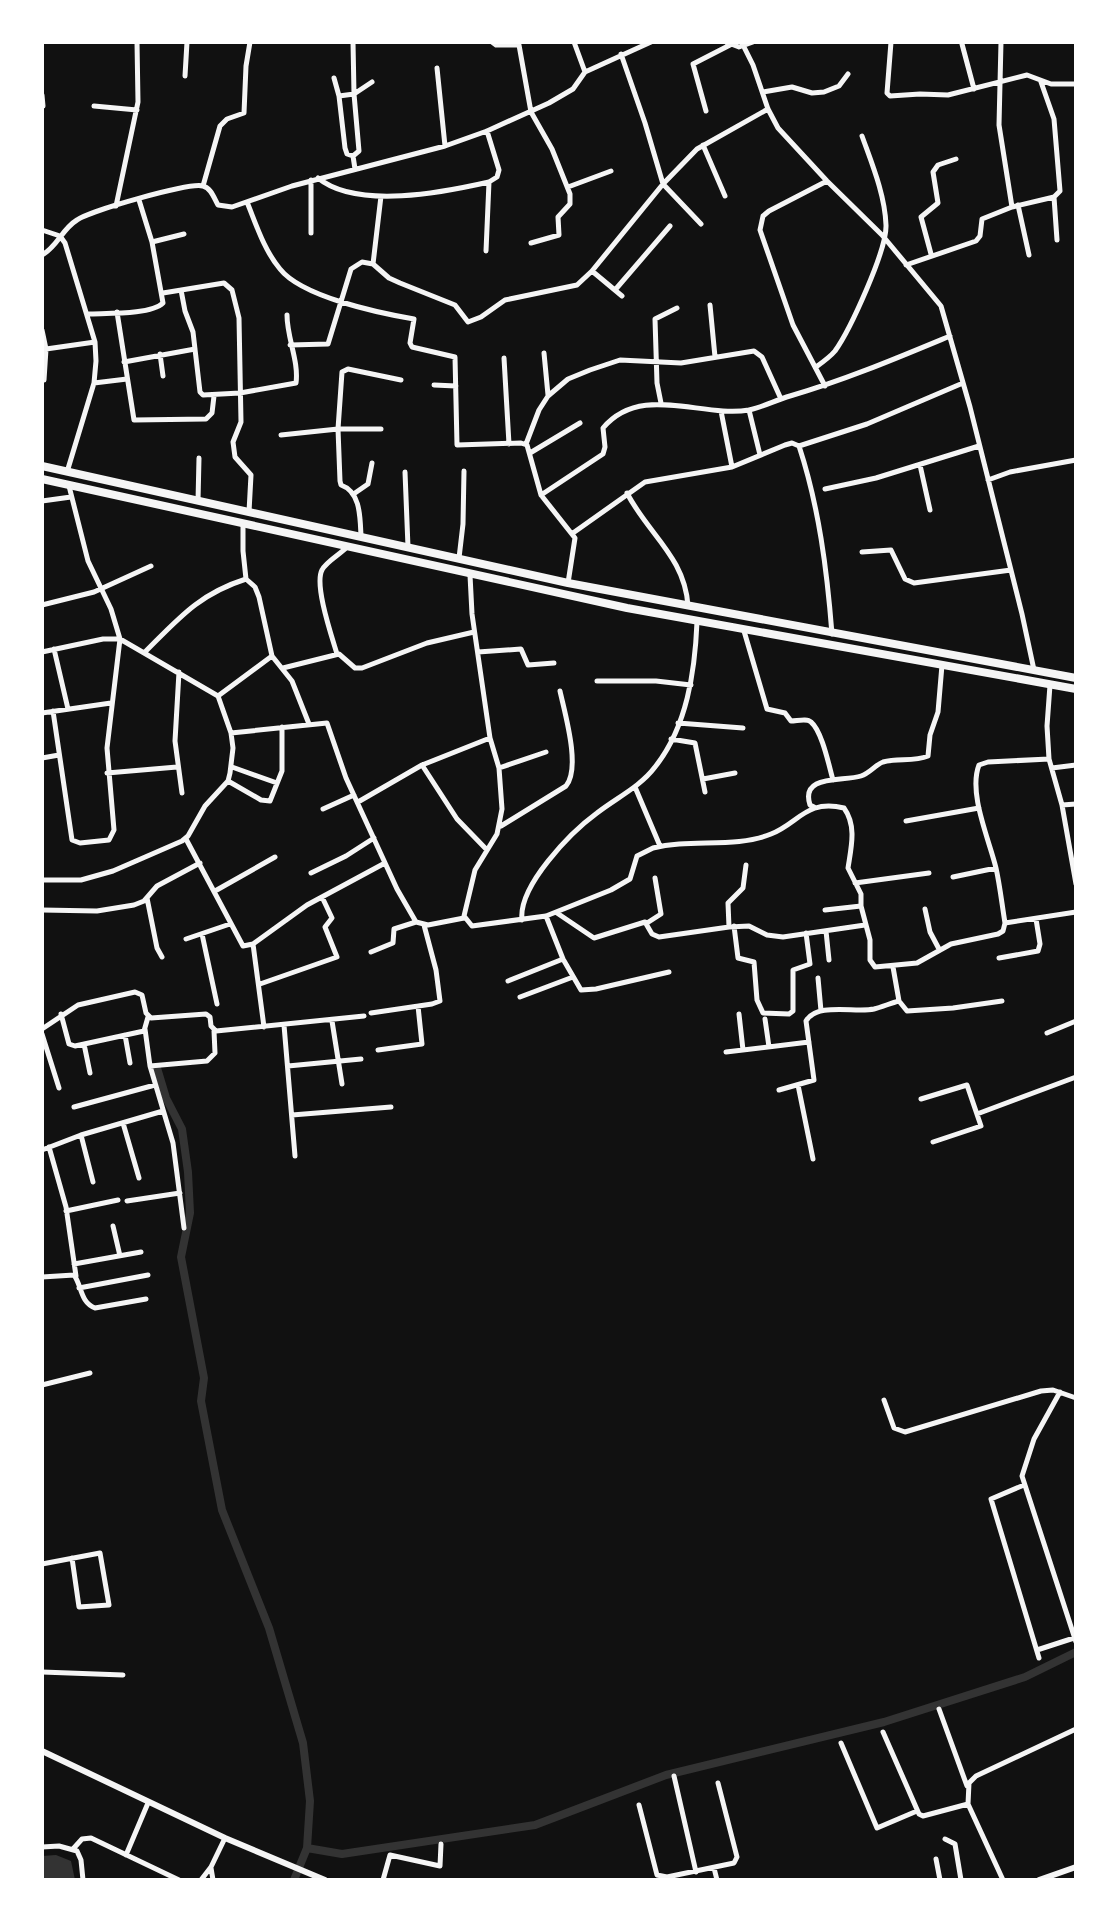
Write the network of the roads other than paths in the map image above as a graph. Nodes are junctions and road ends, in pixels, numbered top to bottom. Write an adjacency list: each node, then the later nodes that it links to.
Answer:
1 (137, 42): 33 (street)
2 (187, 42): 19 (street)
3 (250, 42): 48 (street)
4 (353, 42): 27 (street)
5 (492, 42): 35 (street)
6 (574, 42): 17 (street)
7 (626, 42): 15 (street)
8 (651, 42): 15 (street)
9 (753, 42): 14 (street)
10 (891, 42): 25 (street)
11 (1001, 42): 23 (street)
12 (728, 44): 14 (street); 34 (street)
13 (962, 44): 25 (street)
14 (744, 47): 26 (street)
15 (624, 53): 17 (street); 47 (street)
16 (437, 68): 39 (street)
17 (585, 72): 35 (street)
18 (848, 74): 26 (street)
19 (185, 76)
20 (334, 78): 29 (street)
21 (1041, 81): 23 (street); 24 (street); 52 (street)
22 (372, 82): 27 (street)
23 (1001, 82): 25 (street); 56 (street)
24 (1076, 84)
25 (974, 89)
26 (763, 92): 32 (street)
27 (354, 94): 29 (street); 40 (street)
28 (42, 95): 30 (street)
29 (339, 96): 40 (street)
30 (43, 106)
31 (94, 106): 33 (street)
32 (768, 109): 38 (street); 45 (street)
33 (137, 110): 55 (street)
34 (706, 111)
35 (531, 112): 36 (street); 49 (street)
36 (487, 131): 39 (street); 46 (street)
37 (862, 136): 63 (street)
38 (703, 145): 47 (street); 51 (street)
39 (445, 146): 42 (street)
40 (353, 156): 42 (street)
41 (956, 159): 68 (street)
42 (355, 169): 44 (street)
43 (611, 171): 49 (street)
44 (315, 179): 50 (street); 54 (street); 60 (street)
45 (827, 181): 63 (street); 96 (street)
46 (489, 182): 50 (street); 67 (street)
47 (663, 184): 57 (street); 73 (street)
48 (203, 186): 53 (street); 54 (street)
49 (568, 187): 66 (street)
50 (381, 196): 71 (street)
51 (725, 196)
52 (1054, 197): 56 (street); 64 (street)
53 (139, 200): 55 (street); 65 (street)
54 (247, 202): 78 (street)
55 (116, 206): 62 (street)
56 (1015, 206): 68 (street); 70 (street)
57 (701, 224)
58 (670, 226): 75 (street)
59 (42, 230): 62 (street)
60 (311, 233)
61 (184, 234): 65 (street)
62 (60, 236): 69 (street); 82 (street)
63 (885, 240): 72 (street); 96 (street)
64 (1057, 240)
65 (152, 242): 76 (street)
66 (531, 243)
67 (486, 251)
68 (931, 254): 72 (street)
69 (42, 255)
70 (1029, 255)
71 (373, 264): 73 (street); 78 (street)
72 (906, 265): 85 (street)
73 (592, 271): 75 (street)
74 (181, 290): 76 (street); 89 (street); 106 (street)
75 (615, 290): 77 (street)
76 (163, 293): 81 (street)
77 (622, 296)
78 (340, 301): 87 (street); 104 (street)
79 (710, 305): 92 (street)
80 (677, 308): 95 (street)
81 (117, 312): 82 (street); 94 (street)
82 (88, 314): 86 (street)
83 (287, 315): 87 (street)
84 (42, 330): 88 (street)
85 (950, 336): 102 (street); 105 (street)
86 (95, 342): 88 (street); 101 (street)
87 (290, 345): 106 (street)
88 (46, 349): 99 (street)
89 (195, 349): 91 (street); 107 (street)
90 (544, 353): 108 (street)
91 (160, 354): 94 (street); 97 (street)
92 (715, 357): 95 (street); 109 (street)
93 (504, 358): 117 (street)
94 (124, 362): 98 (street)
95 (657, 363): 108 (street); 110 (street)
96 (816, 367): 105 (street)
97 (163, 376)
98 (127, 379): 101 (street); 107 (street)
99 (44, 380)
100 (401, 380): 114 (street)
101 (94, 383): 130 (street)
102 (963, 383): 119 (street); 120 (street)
103 (434, 385): 104 (street)
104 (456, 386): 117 (street)
105 (825, 386): 109 (street)
106 (240, 393): 107 (street); 145 (street)
107 (214, 396)
108 (548, 396): 118 (street)
109 (781, 399): 111 (street)
110 (661, 403): 112 (street); 139 (street)
111 (749, 410): 112 (street); 122 (street)
112 (721, 411): 128 (street)
113 (580, 423): 121 (street)
114 (338, 429): 115 (street); 116 (street); 136 (street)
115 (381, 429)
116 (281, 435)
117 (509, 444): 118 (street)
118 (525, 444): 121 (street)
119 (799, 446): 122 (street); 164 (street)
120 (979, 446): 126 (street); 133 (street)
121 (530, 453): 139 (street)
122 (760, 455): 128 (street)
123 (199, 458): 142 (street)
124 (1076, 460): 133 (street)
125 (372, 463): 136 (street)
126 (920, 465): 135 (street); 144 (street)
127 (42, 466): 130 (highway)
128 (732, 467): 137 (street)
129 (464, 471): 152 (street)
130 (67, 472): 138 (highway)
131 (405, 472): 149 (street)
132 (42, 479): 134 (highway)
133 (988, 480): 154 (street)
134 (68, 485): 140 (street); 143 (highway)
135 (825, 489)
136 (355, 493): 148 (street)
137 (627, 493): 147 (street); 160 (street)
138 (167, 495): 142 (highway); 143 (highway)
139 (541, 495): 147 (street)
140 (71, 497): 141 (street); 158 (street)
141 (42, 501)
142 (198, 502): 145 (highway)
143 (164, 507): 146 (highway)
144 (930, 510)
145 (249, 513): 148 (highway)
146 (243, 524): 150 (highway); 156 (street)
147 (573, 533): 157 (street)
148 (361, 537): 149 (highway)
149 (408, 547): 152 (highway)
150 (346, 548): 155 (highway); 170 (street)
151 (862, 552): 154 (street)
152 (459, 558): 157 (highway)
153 (151, 566): 158 (street)
154 (1011, 570): 175 (street)
155 (470, 575): 161 (highway); 163 (street)
156 (246, 579): 168 (street); 171 (street)
157 (568, 583): 160 (highway)
158 (101, 589): 159 (street); 165 (street)
159 (42, 605)
160 (689, 607): 164 (highway)
161 (697, 622): 162 (highway); 179 (street)
162 (744, 631): 173 (highway); 208 (street)
163 (474, 632): 169 (street); 170 (street)
164 (832, 634): 175 (highway)
165 (120, 639): 166 (street); 168 (street); 184 (street)
166 (54, 649): 167 (street); 185 (street)
167 (42, 652)
168 (145, 652): 176 (street)
169 (478, 652): 172 (street); 193 (street)
170 (337, 654): 174 (street)
171 (272, 656): 174 (street); 183 (street)
172 (554, 663)
173 (942, 665): 180 (highway); 208 (street)
174 (283, 668): 189 (street)
175 (1034, 671): 177 (highway)
176 (179, 672): 183 (street); 201 (street)
177 (1076, 678)
178 (597, 681): 179 (street)
179 (691, 685): 188 (street)
180 (1050, 685): 181 (highway); 198 (street)
181 (1076, 689)
182 (560, 691): 221 (street)
183 (218, 696): 192 (street)
184 (111, 703): 185 (street); 205 (street)
185 (68, 709): 186 (street)
186 (53, 711): 187 (street); 196 (street)
187 (42, 713)
188 (678, 723): 191 (street); 194 (street)
189 (309, 724): 190 (street); 214 (street)
190 (282, 727): 192 (street); 210 (street)
191 (743, 728)
192 (231, 733): 202 (street)
193 (490, 738): 199 (street); 203 (street)
194 (671, 739): 207 (street); 211 (street)
195 (546, 752): 203 (street)
196 (59, 755): 197 (street); 205 (street)
197 (42, 758)
198 (1049, 759): 204 (street); 218 (street)
199 (422, 765): 214 (street); 225 (street)
200 (1076, 765): 204 (street)
201 (177, 767): 205 (street); 213 (street)
202 (232, 767): 209 (street); 210 (street)
203 (499, 768): 221 (street)
204 (1052, 768): 216 (street)
205 (107, 773)
206 (735, 773): 207 (street)
207 (703, 779): 212 (street)
208 (833, 780): 217 (street)
209 (228, 781): 210 (street); 223 (street)
210 (277, 783)
211 (635, 787): 224 (street); 250 (street)
212 (705, 792)
213 (182, 793)
214 (356, 798): 219 (street); 222 (street)
215 (1076, 804): 216 (street)
216 (1062, 805): 237 (street)
217 (815, 807): 224 (street); 236 (street)
218 (979, 808): 220 (street); 230 (street)
219 (323, 809)
220 (906, 821)
221 (500, 827): 225 (street)
222 (374, 838): 228 (street); 231 (street)
223 (186, 839): 227 (street); 235 (street)
224 (660, 846): 246 (street)
225 (487, 850): 248 (street)
226 (275, 857): 238 (street)
227 (200, 863): 238 (street); 240 (street)
228 (385, 863): 239 (street); 251 (street)
229 (746, 865): 257 (street)
230 (996, 868): 233 (street); 253 (street)
231 (311, 873)
232 (929, 873): 236 (street)
233 (953, 877)
234 (655, 878): 252 (street)
235 (42, 880)
236 (855, 883): 241 (street)
237 (1076, 884)
238 (215, 891): 254 (street)
239 (322, 897): 262 (street); 274 (street)
240 (147, 898): 243 (street); 265 (street)
241 (861, 906): 244 (street); 256 (street)
242 (925, 909): 263 (street)
243 (42, 910)
244 (825, 910)
245 (1076, 912): 249 (street)
246 (556, 913): 247 (street); 252 (street)
247 (546, 916): 250 (street); 267 (street)
248 (464, 918): 250 (street); 255 (street)
249 (1036, 919): 253 (street); 266 (street)
250 (522, 920)
251 (416, 922): 255 (street); 264 (street)
252 (647, 923): 257 (street)
253 (1005, 923): 263 (street)
254 (230, 924): 260 (street); 262 (street)
255 (424, 925): 279 (street)
256 (865, 925): 258 (street); 269 (street)
257 (731, 926): 259 (street); 259 (street)
258 (826, 931): 259 (street); 268 (street)
259 (806, 933)
260 (202, 934): 261 (street); 278 (street)
261 (186, 939)
262 (253, 944): 274 (street)
263 (939, 949): 269 (street)
264 (371, 952)
265 (162, 957)
266 (999, 958)
267 (563, 959): 271 (street); 273 (street)
268 (829, 960)
269 (893, 967): 276 (street)
270 (669, 972): 271 (street)
271 (573, 977): 275 (street)
272 (818, 978): 280 (street)
273 (508, 981)
274 (260, 984): 290 (street)
275 (520, 997)
276 (899, 1001): 277 (street); 280 (street)
277 (1002, 1001)
278 (217, 1004)
279 (418, 1006): 281 (street); 299 (street)
280 (821, 1011): 296 (street)
281 (371, 1013)
282 (61, 1014): 285 (street); 293 (street); 297 (street)
283 (739, 1014): 300 (street)
284 (364, 1016): 287 (street)
285 (148, 1017): 291 (street); 292 (street)
286 (765, 1019): 298 (street)
287 (332, 1021): 289 (street); 303 (street)
288 (1076, 1021): 294 (street)
289 (284, 1025): 290 (street); 306 (street)
290 (264, 1027): 292 (street)
291 (145, 1029): 295 (street); 305 (street)
292 (214, 1030): 305 (street)
293 (42, 1031): 312 (street)
294 (1047, 1033)
295 (125, 1035): 297 (street); 304 (street)
296 (809, 1042): 298 (street); 311 (street)
297 (84, 1044): 307 (street)
298 (769, 1047): 300 (street)
299 (378, 1050)
300 (743, 1050): 301 (street)
301 (726, 1052)
302 (361, 1059): 303 (street)
303 (338, 1062): 306 (street); 309 (street)
304 (130, 1063)
305 (150, 1066): 310 (street)
306 (288, 1066): 319 (street)
307 (90, 1073)
308 (1076, 1077): 318 (street)
309 (342, 1084)
310 (155, 1085): 315 (street); 317 (street)
311 (798, 1085): 313 (street); 326 (street)
312 (59, 1088)
313 (779, 1090)
314 (921, 1099): 318 (street)
315 (74, 1107)
316 (391, 1107): 319 (street)
317 (163, 1111): 320 (street); 329 (street)
318 (977, 1114): 322 (street)
319 (292, 1115): 325 (street)
320 (123, 1123): 321 (street); 327 (street)
321 (81, 1135): 323 (street); 328 (street)
322 (933, 1142)
323 (49, 1147): 324 (street); 332 (street)
324 (42, 1150)
325 (295, 1156)
326 (813, 1159)
327 (139, 1178)
328 (93, 1182)
329 (180, 1193): 331 (street); 334 (street)
330 (118, 1200): 332 (street)
331 (127, 1201)
332 (66, 1211): 337 (street)
333 (113, 1226): 336 (street)
334 (184, 1228)
335 (141, 1252): 336 (street)
336 (120, 1256): 337 (street)
337 (74, 1264): 339 (street)
338 (148, 1275): 341 (street)
339 (76, 1276): 340 (street); 341 (street)
340 (42, 1277)
341 (79, 1288): 342 (street)
342 (146, 1299)
343 (90, 1373): 344 (street)
344 (42, 1385)
345 (1060, 1392): 346 (street); 347 (street); 348 (street)
346 (1076, 1398)
347 (884, 1400)
348 (1024, 1485): 351 (street); 352 (street)
349 (72, 1558): 349 (street); 350 (street)
350 (42, 1564)
351 (1075, 1640): 352 (street)
352 (1037, 1650): 353 (street)
353 (1039, 1658)
354 (42, 1672): 355 (street)
355 (123, 1675)
356 (939, 1709): 363 (street)
357 (1076, 1729): 363 (street)
358 (883, 1732): 367 (street)
359 (841, 1743): 367 (street)
360 (42, 1751): 364 (street)
361 (674, 1776): 378 (street)
362 (718, 1783): 377 (street)
363 (968, 1791): 365 (street)
364 (148, 1803): 368 (street); 373 (street)
365 (968, 1804): 367 (street); 388 (street)
366 (639, 1805): 378 (street)
367 (917, 1811)
368 (225, 1838): 375 (street); 383 (street)
369 (945, 1839): 387 (street)
370 (441, 1844): 384 (street)
371 (42, 1847): 372 (street)
372 (73, 1849): 373 (street); 379 (street)
373 (126, 1855): 380 (street)
374 (936, 1859): 386 (street)
375 (211, 1867): 381 (street); 382 (street)
376 (1076, 1867): 389 (street)
377 (714, 1868): 378 (street); 385 (street)
378 (696, 1872)
379 (83, 1880)
380 (179, 1880)
381 (201, 1880)
382 (213, 1880)
383 (325, 1880)
384 (383, 1880)
385 (717, 1880)
386 (940, 1880)
387 (961, 1880)
388 (1003, 1880)
389 (1039, 1880)

